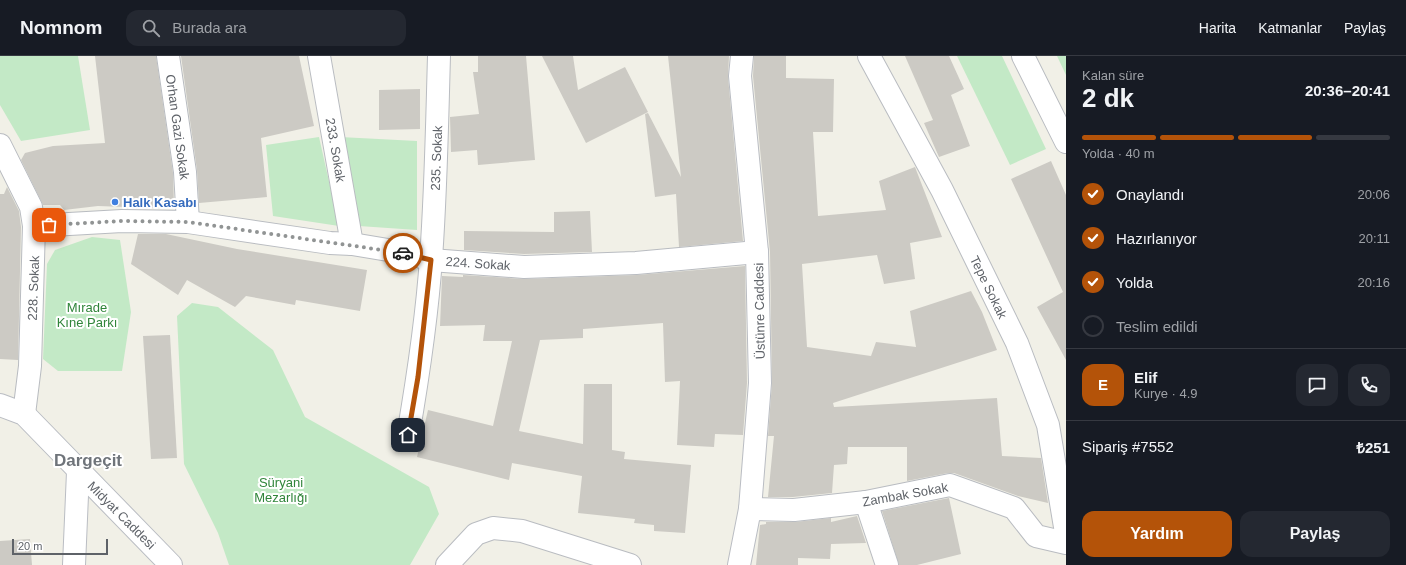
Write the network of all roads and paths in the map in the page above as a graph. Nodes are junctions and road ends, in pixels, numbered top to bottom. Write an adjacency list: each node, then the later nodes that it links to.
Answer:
1 (168, 56): 9 (street, Orhan Gazi Sokak)
2 (319, 56): 11 (street, 233. Sokak)
3 (438, 56): 13 (street, 235. Sokak)
4 (742, 56): 12 (street, Üstünre Caddesi)
5 (869, 56): 20 (street, Tepe Sokak)
6 (1023, 56): 7 (street)
7 (1066, 142)
8 (0, 145): 10 (street, 228. Sokak)
9 (188, 222): 10 (street, 224. Sokak); 11 (street, 224. Sokak)
10 (34, 226): 15 (street, 228. Sokak)
11 (352, 244): 13 (street, 224. Sokak)
12 (757, 252): 13 (street, 224. Sokak); 19 (street, Üstünre Caddesi)
13 (431, 260): 16 (street, 235. Sokak)
14 (0, 405): 15 (street, Midyat Caddesi)
15 (24, 414): 17 (street, Midyat Caddesi)
16 (408, 435)
17 (78, 472): 22 (street); 23 (street, Midyat Caddesi)
18 (866, 502): 19 (street, Zambak Sokak); 21 (street, Zambak Sokak); 27 (street)
19 (750, 509): 26 (street, Üstünre Caddesi)
20 (1066, 534)
21 (1066, 543)
22 (74, 565)
23 (171, 565)
24 (447, 565): 25 (street)
25 (630, 565)
26 (739, 565)
27 (887, 565)

